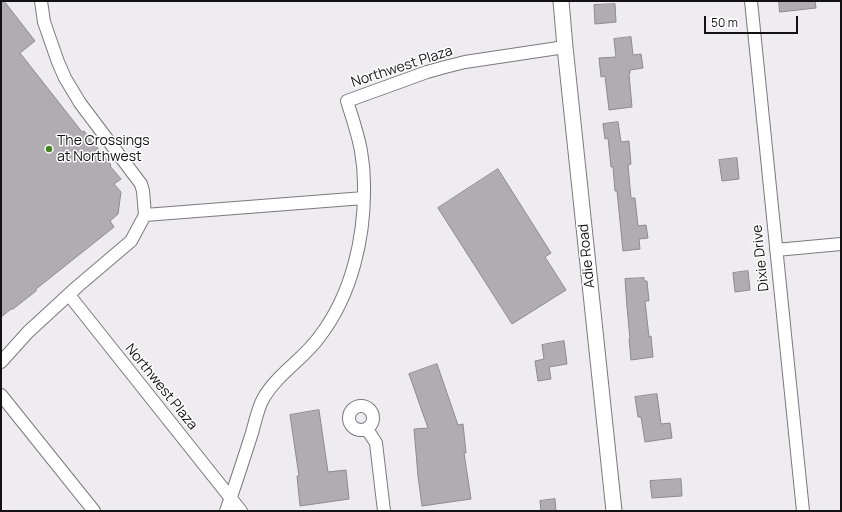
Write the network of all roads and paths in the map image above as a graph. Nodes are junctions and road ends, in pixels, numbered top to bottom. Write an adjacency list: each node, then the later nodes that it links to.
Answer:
1 (41, 1): 6 (street)
2 (561, 1): 4 (street, Adie Road)
3 (751, 1): 8 (street, Dixie Drive)
4 (565, 47): 5 (street, Northwest Plaza); 18 (street, Adie Road)
5 (364, 198): 6 (street); 13 (street, Northwest Plaza)
6 (145, 215): 9 (street)
7 (841, 244): 8 (street)
8 (776, 250): 19 (street, Dixie Drive)
9 (69, 295): 10 (street); 13 (street, Northwest Plaza)
10 (1, 362)
11 (1, 395): 14 (street)
12 (367, 429): 17 (street)
13 (231, 498): 15 (street, Northwest Plaza); 16 (street, Northwest Plaza)
14 (94, 511)
15 (226, 511)
16 (241, 511)
17 (384, 511)
18 (614, 511)
19 (803, 511)

